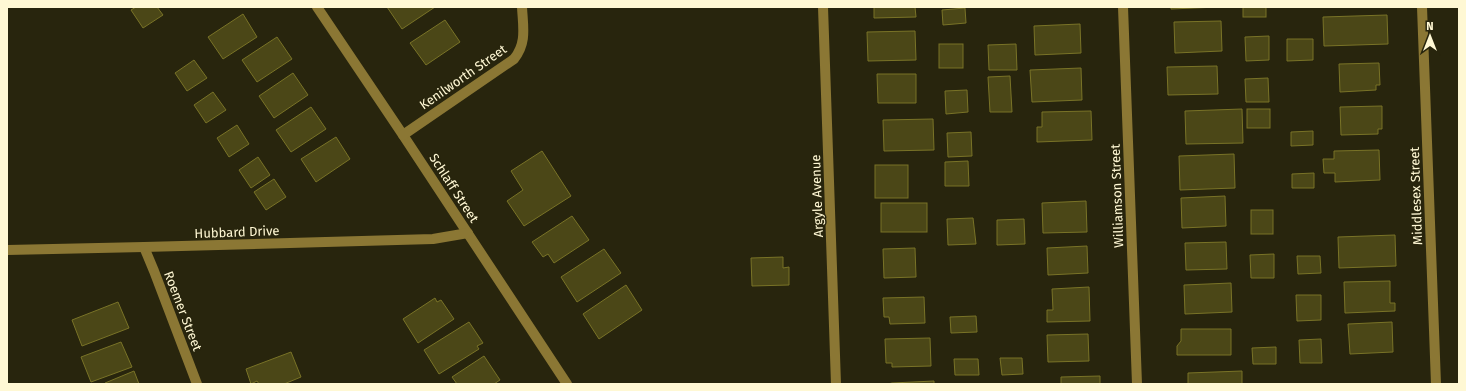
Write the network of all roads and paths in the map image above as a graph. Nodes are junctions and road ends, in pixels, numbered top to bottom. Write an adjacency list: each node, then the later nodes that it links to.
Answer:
1 (317, 7): 6 (street, Schlaff Street)
2 (522, 7): 6 (street, Kenilworth Street)
3 (823, 7): 12 (street, Argyle Avenue)
4 (1123, 7): 13 (street, Williamson Street)
5 (1422, 7): 14 (street, Middlesex Street)
6 (403, 135): 7 (street, Schlaff Street)
7 (468, 233): 8 (street, Hubbard Drive); 11 (street, Schlaff Street)
8 (144, 248): 9 (street, Hubbard Drive); 10 (street, Roemer Street)
9 (7, 250)
10 (197, 384)
11 (567, 384)
12 (836, 384)
13 (1137, 384)
14 (1436, 384)

